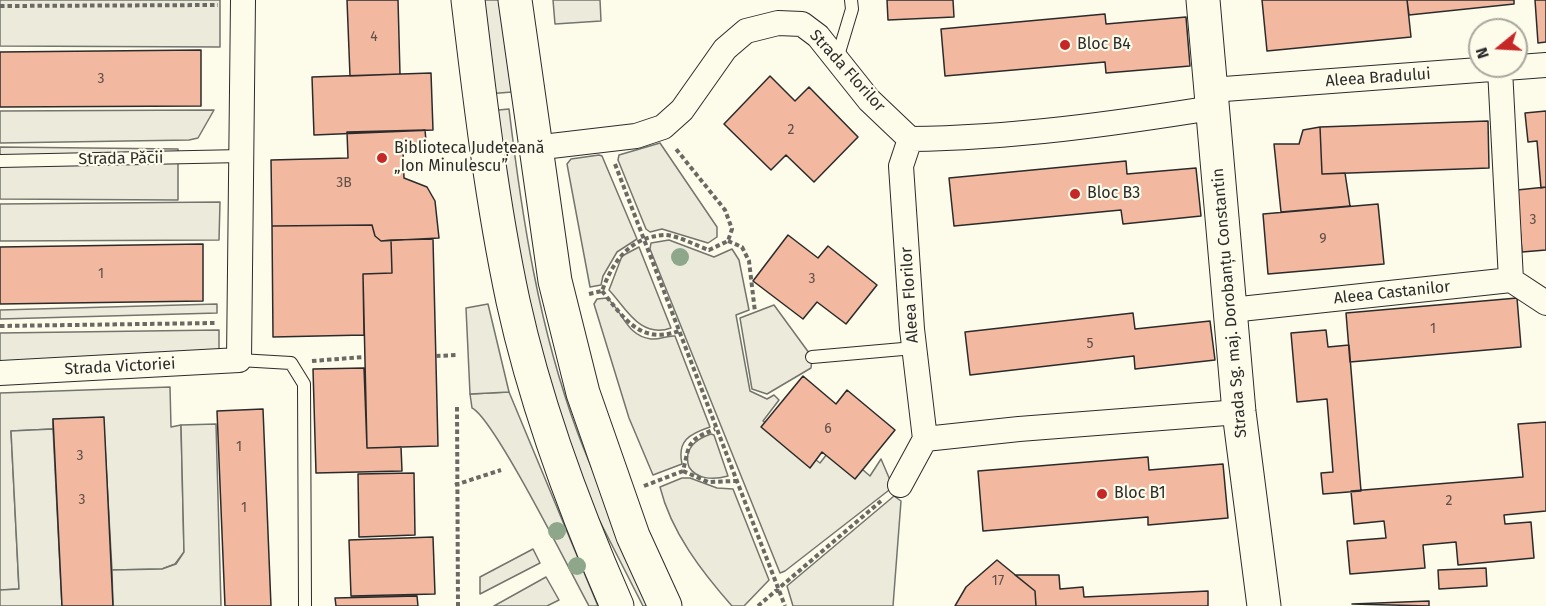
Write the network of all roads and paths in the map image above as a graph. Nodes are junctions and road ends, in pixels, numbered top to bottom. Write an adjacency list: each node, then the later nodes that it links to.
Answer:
1 (468, 0): 51 (main road)
2 (515, 0): 16 (main road)
3 (851, 0): 7 (lane)
4 (1203, 0): 12 (main road, Strada Sg. maj. Dorobanțu Constantin)
5 (243, 3): 6 (path); 17 (street)
6 (0, 6)
7 (837, 60): 13 (street, Strada Florilor); 14 (street, Strada Florilor)
8 (1546, 65): 9 (street, Aleea Bradului)
9 (1528, 67)
10 (1468, 72): 12 (street, Aleea Bradului)
11 (1500, 78): 21 (street)
12 (1211, 99): 14 (street); 25 (main road, Strada Sg. maj. Dorobanțu Constantin)
13 (660, 128): 15 (street, Strada Florilor); 20 (path)
14 (910, 139): 30 (street, Aleea Florilor)
15 (606, 141): 16 (street, Strada Florilor); 19 (path)
16 (534, 148): 52 (main road)
17 (242, 156): 18 (lane, Strada Păcii); 35 (street)
18 (0, 161)
19 (645, 241): 20 (path); 22 (path); 29 (path)
20 (728, 241): 26 (path)
21 (1511, 280): 24 (street); 25 (street, Aleea Castanilor)
22 (602, 291): 23 (path); 29 (path)
23 (579, 296)
24 (1546, 303)
25 (1231, 310): 39 (main road, Strada Sg. maj. Dorobanțu Constantin)
26 (755, 312)
27 (217, 323): 28 (path)
28 (0, 326)
29 (679, 331): 40 (path)
30 (914, 348): 34 (lane); 41 (street, Aleea Florilor)
31 (458, 355): 32 (path)
32 (435, 356)
33 (364, 357): 36 (path)
34 (813, 357)
35 (239, 360): 36 (lane); 37 (street, Strada Victoriei)
36 (291, 363): 49 (lane)
37 (0, 373)
38 (457, 407): 45 (path)
39 (1239, 412): 41 (street); 55 (main road, Strada Sg. maj. Dorobanțu Constantin)
40 (715, 429): 43 (path); 44 (path)
41 (925, 439): 46 (street)
42 (501, 470): 45 (path)
43 (683, 471): 44 (path); 47 (path)
44 (736, 481): 48 (path)
45 (455, 485): 50 (path)
46 (900, 485): 48 (path)
47 (641, 488)
48 (778, 589): 53 (path); 54 (path)
49 (305, 605)
50 (458, 606)
51 (617, 606)
52 (665, 606)
53 (759, 606)
54 (785, 606)
55 (1264, 606)

